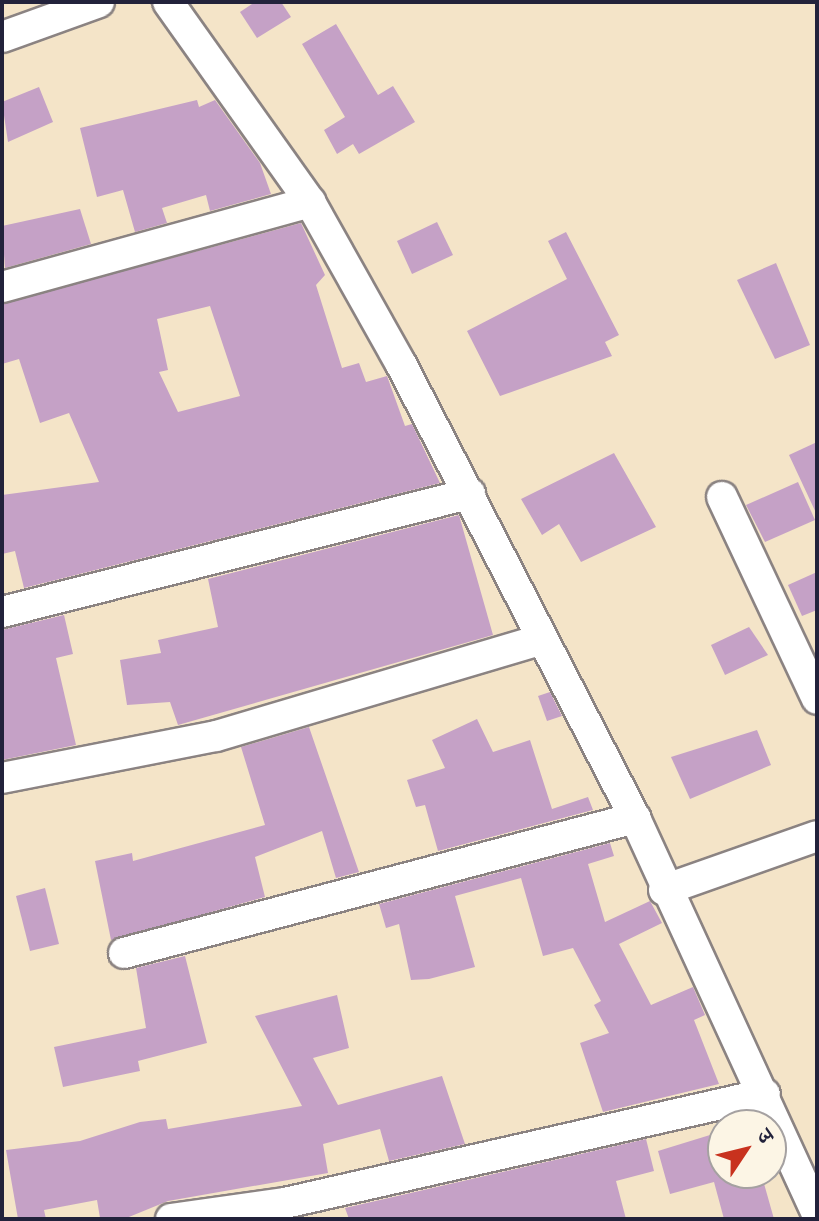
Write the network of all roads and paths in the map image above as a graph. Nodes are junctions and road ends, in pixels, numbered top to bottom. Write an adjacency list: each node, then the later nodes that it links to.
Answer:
1 (99, 2): 3 (street)
2 (168, 2): 4 (street)
3 (2, 37)
4 (310, 202): 5 (street); 6 (street)
5 (2, 287)
6 (470, 494): 8 (street); 9 (street)
7 (722, 497): 10 (street)
8 (2, 612)
9 (540, 640): 11 (street); 12 (street)
10 (817, 699)
11 (2, 778)
12 (635, 818): 14 (street); 15 (street)
13 (817, 836): 14 (street)
14 (664, 890): 16 (street)
15 (124, 953)
16 (765, 1094): 17 (street); 18 (street)
17 (817, 1214)
18 (171, 1219)

